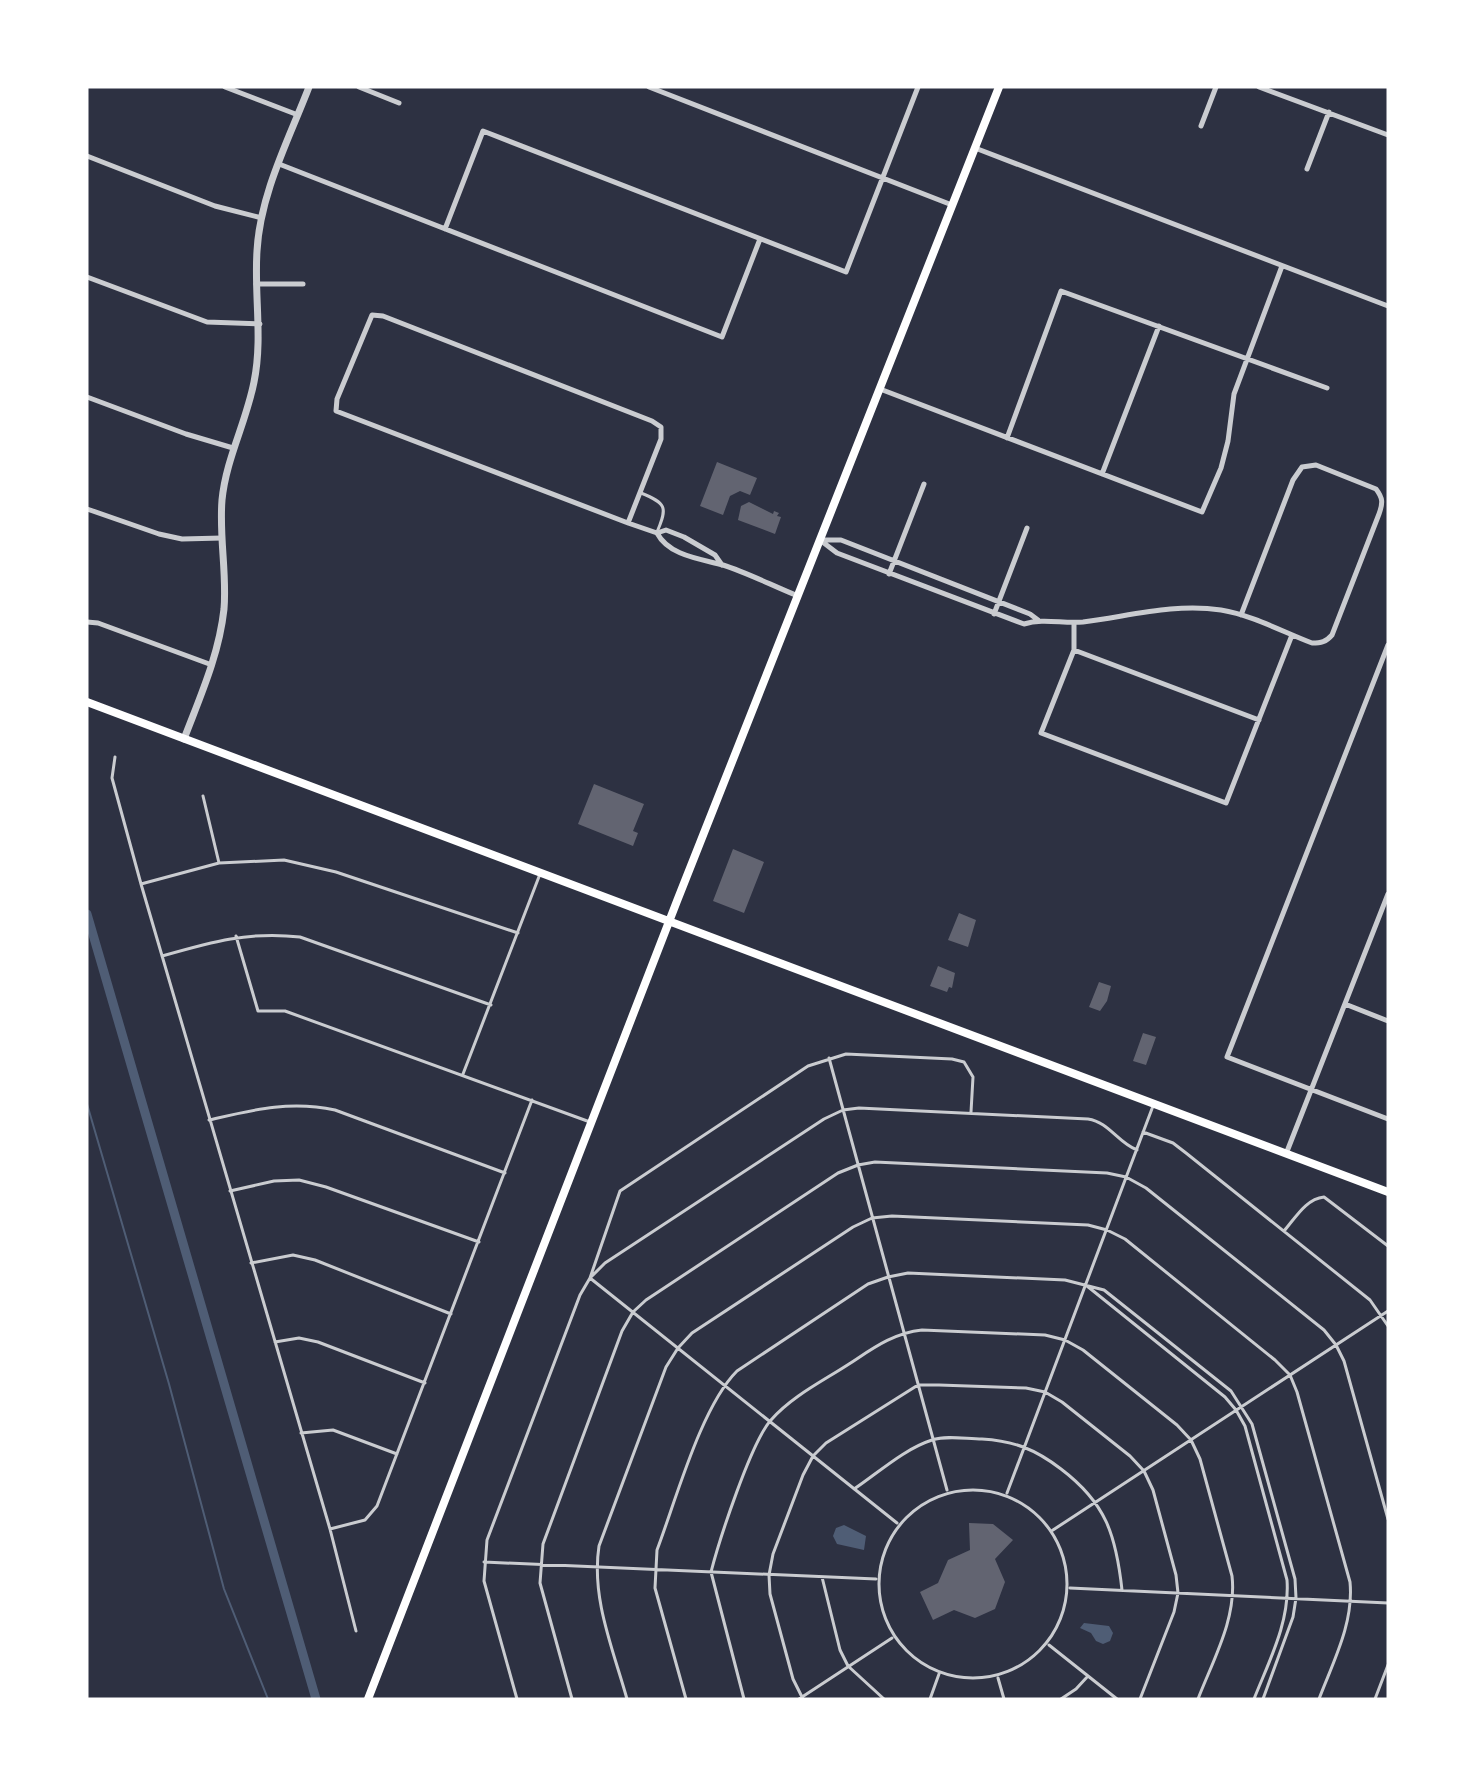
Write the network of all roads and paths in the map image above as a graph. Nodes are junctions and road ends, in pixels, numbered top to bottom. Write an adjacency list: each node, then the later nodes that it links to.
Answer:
1 (225, 87): 11 (street)
2 (309, 87): 11 (street)
3 (359, 87): 9 (street)
4 (649, 87): 18 (street)
5 (918, 87): 18 (street)
6 (999, 87): 14 (main road)
7 (1216, 87): 12 (street)
8 (1259, 87): 10 (street)
9 (399, 103)
10 (1329, 112): 13 (street); 17 (street)
11 (298, 115): 16 (street)
12 (1201, 126)
13 (1388, 135)
14 (975, 148): 19 (main road); 23 (street)
15 (87, 156): 20 (street)
16 (279, 164): 20 (street); 21 (street)
17 (1307, 170)
18 (883, 177): 19 (street); 22 (street)
19 (952, 205): 32 (main road)
20 (262, 218): 25 (street)
21 (445, 229): 22 (street); 22 (street)
22 (760, 239)
23 (1282, 266): 27 (street); 30 (street)
24 (87, 277): 28 (street)
25 (256, 284): 26 (street); 28 (street)
26 (303, 284)
27 (1388, 306)
28 (260, 324): 35 (street)
29 (1159, 326): 30 (street); 34 (street); 36 (street)
30 (1246, 358): 31 (street); 36 (street)
31 (1327, 388)
32 (880, 389): 34 (street); 44 (main road)
33 (87, 397): 35 (street)
34 (1007, 438): 36 (street)
35 (232, 448): 43 (street)
36 (1102, 474)
37 (924, 484): 45 (street)
38 (640, 492): 40 (street); 40 (street); 42 (lane)
39 (87, 509): 43 (street)
40 (628, 523): 42 (street)
41 (1027, 528): 49 (street)
42 (657, 533): 46 (street); 46 (street)
43 (222, 538): 58 (street)
44 (820, 540): 45 (street); 47 (street); 48 (main road)
45 (894, 561): 47 (street); 49 (street)
46 (722, 565): 48 (street)
47 (889, 574): 50 (street)
48 (798, 596): 68 (main road)
49 (999, 602): 50 (street); 52 (street)
50 (994, 614): 52 (street)
51 (1241, 615): 54 (street); 55 (street); 55 (street)
52 (1038, 620): 54 (street)
53 (87, 622): 58 (street)
54 (1074, 623): 57 (street)
55 (1292, 635): 60 (street)
56 (1388, 645): 77 (street)
57 (1074, 650): 60 (street); 60 (street)
58 (212, 666): 61 (street)
59 (87, 702): 61 (main road)
60 (1259, 720)
61 (184, 739): 65 (main road)
62 (115, 756): 66 (lane)
63 (203, 796): 64 (lane)
64 (219, 864): 66 (lane); 69 (lane)
65 (540, 874): 68 (main road); 69 (lane)
66 (141, 884): 71 (lane)
67 (1388, 894): 72 (street)
68 (669, 922): 79 (main road); 84 (main road)
69 (518, 933): 73 (lane)
70 (236, 936): 71 (lane); 73 (lane); 76 (lane)
71 (162, 957): 83 (lane)
72 (1345, 1004): 74 (street); 77 (street)
73 (491, 1005): 76 (lane)
74 (1388, 1021)
75 (829, 1058): 80 (lane); 81 (lane); 100 (lane)
76 (463, 1075): 78 (lane)
77 (1312, 1089): 82 (street); 87 (street)
78 (532, 1100): 84 (lane); 89 (lane)
79 (1154, 1105): 85 (lane); 87 (main road)
80 (843, 1110): 81 (lane); 88 (lane); 100 (lane)
81 (971, 1112): 86 (lane)
82 (1388, 1119)
83 (209, 1120): 89 (lane); 91 (lane)
84 (591, 1122): 160 (main road)
85 (1143, 1132): 86 (lane); 95 (lane)
86 (1137, 1150): 90 (lane)
87 (1286, 1154): 92 (main road)
88 (858, 1165): 90 (lane); 93 (lane); 103 (lane)
89 (506, 1173): 96 (lane)
90 (1126, 1177): 94 (lane); 110 (lane)
91 (230, 1191): 96 (lane); 98 (lane)
92 (1388, 1192)
93 (872, 1218): 94 (lane); 99 (lane); 111 (lane)
94 (1107, 1230): 101 (lane); 112 (lane)
95 (1284, 1231): 97 (lane); 105 (lane)
96 (479, 1242): 104 (lane)
97 (1388, 1246)
98 (251, 1263): 104 (lane); 109 (lane)
99 (888, 1277): 101 (lane); 107 (lane); 114 (lane)
100 (590, 1278): 103 (lane); 135 (lane)
101 (1086, 1285): 108 (lane); 117 (lane); 118 (lane)
102 (1388, 1311): 105 (lane)
103 (633, 1312): 111 (lane); 136 (lane)
104 (451, 1314): 113 (lane)
105 (1382, 1315): 106 (lane); 110 (lane)
106 (1388, 1326)
107 (903, 1332): 108 (lane); 115 (lane); 119 (lane)
108 (1065, 1340): 116 (lane); 122 (lane)
109 (275, 1342): 113 (lane); 120 (lane)
110 (1336, 1345): 112 (lane); 131 (lane)
111 (678, 1348): 114 (lane); 137 (lane)
112 (1290, 1376): 117 (lane); 149 (lane)
113 (425, 1383): 124 (lane)
114 (723, 1385): 119 (lane); 138 (lane)
115 (918, 1385): 116 (lane); 121 (lane); 125 (lane)
116 (1045, 1392): 123 (lane); 126 (lane)
117 (1243, 1406): 118 (lane); 148 (lane)
118 (1236, 1410): 122 (lane); 147 (lane)
119 (770, 1422): 125 (lane); 139 (lane)
120 (301, 1433): 124 (lane); 133 (lane)
121 (933, 1440): 123 (lane); 127 (lane); 128 (lane)
122 (1191, 1440): 126 (lane); 146 (lane)
123 (1025, 1445): 129 (lane); 130 (lane)
124 (397, 1454): 133 (lane)
125 (813, 1456): 127 (lane); 140 (lane)
126 (1144, 1471): 130 (lane); 145 (lane)
127 (854, 1489): 132 (lane)
128 (947, 1490): 129 (lane); 132 (lane)
129 (1007, 1493): 134 (lane)
130 (1097, 1502): 134 (lane); 144 (lane)
131 (1388, 1519)
132 (897, 1523): 142 (lane)
133 (330, 1529): 151 (lane)
134 (1053, 1530): 143 (lane)
135 (484, 1562): 136 (lane); 161 (lane)
136 (540, 1564): 137 (lane); 162 (lane)
137 (596, 1567): 138 (lane); 163 (lane)
138 (654, 1570): 139 (lane); 164 (lane)
139 (711, 1572): 140 (lane); 165 (lane)
140 (769, 1575): 141 (lane); 159 (lane)
141 (822, 1577): 142 (lane); 155 (lane)
142 (876, 1580): 152 (lane)
143 (1070, 1588): 144 (lane); 153 (lane)
144 (1122, 1590): 145 (lane)
145 (1178, 1593): 146 (lane); 171 (lane)
146 (1234, 1595): 147 (lane); 172 (lane)
147 (1288, 1598): 148 (lane); 173 (lane)
148 (1296, 1598): 149 (lane); 174 (lane)
149 (1352, 1601): 150 (lane); 175 (lane)
150 (1388, 1603)
151 (356, 1631)
152 (893, 1637): 155 (lane); 156 (lane)
153 (1048, 1645): 157 (lane); 158 (lane)
154 (1388, 1665): 176 (lane)
155 (848, 1666): 159 (lane); 166 (lane)
156 (939, 1674): 158 (lane); 167 (lane)
157 (1088, 1676): 169 (lane); 170 (lane)
158 (998, 1678): 168 (lane)
159 (801, 1698)
160 (368, 1699)
161 (517, 1699)
162 (572, 1699)
163 (627, 1699)
164 (686, 1699)
165 (744, 1699)
166 (884, 1699)
167 (930, 1699)
168 (1004, 1699)
169 (1061, 1699)
170 (1117, 1699)
171 (1140, 1699)
172 (1198, 1699)
173 (1254, 1699)
174 (1263, 1699)
175 (1318, 1699)
176 (1375, 1699)

